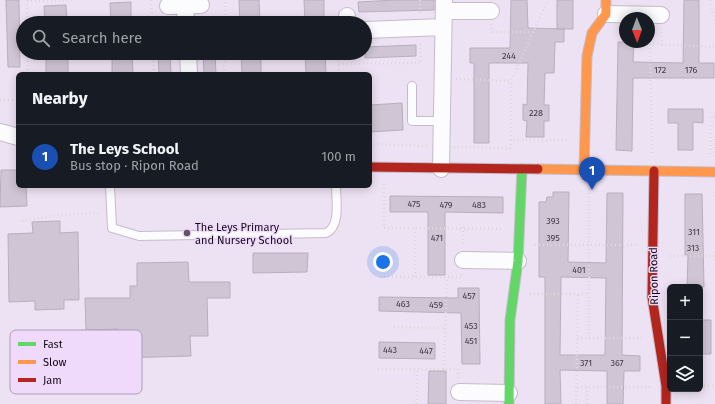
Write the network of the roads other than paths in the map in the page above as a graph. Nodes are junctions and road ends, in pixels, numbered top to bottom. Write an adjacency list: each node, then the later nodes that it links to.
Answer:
1 (168, 6): 6 (street)
2 (444, 6): 4 (street); 7 (street)
3 (606, 7): 5 (street); 18 (street)
4 (491, 11)
5 (661, 15)
6 (189, 16)
7 (443, 27): 8 (street); 12 (street)
8 (372, 30)
9 (188, 60): 10 (street)
10 (189, 72)
11 (412, 86): 12 (lane)
12 (442, 121): 16 (street)
13 (0, 132): 14 (street)
14 (16, 136)
15 (372, 167): 16 (street)
16 (441, 169): 17 (street)
17 (522, 169): 18 (street); 24 (street)
18 (584, 170): 19 (street)
19 (654, 171): 20 (street); 27 (street, Ripon Road)
20 (715, 172)
21 (110, 188): 22 (lane)
22 (336, 188)
23 (463, 260): 24 (street)
24 (518, 261): 26 (street)
25 (459, 392): 26 (street)
26 (510, 398)
27 (666, 404)

